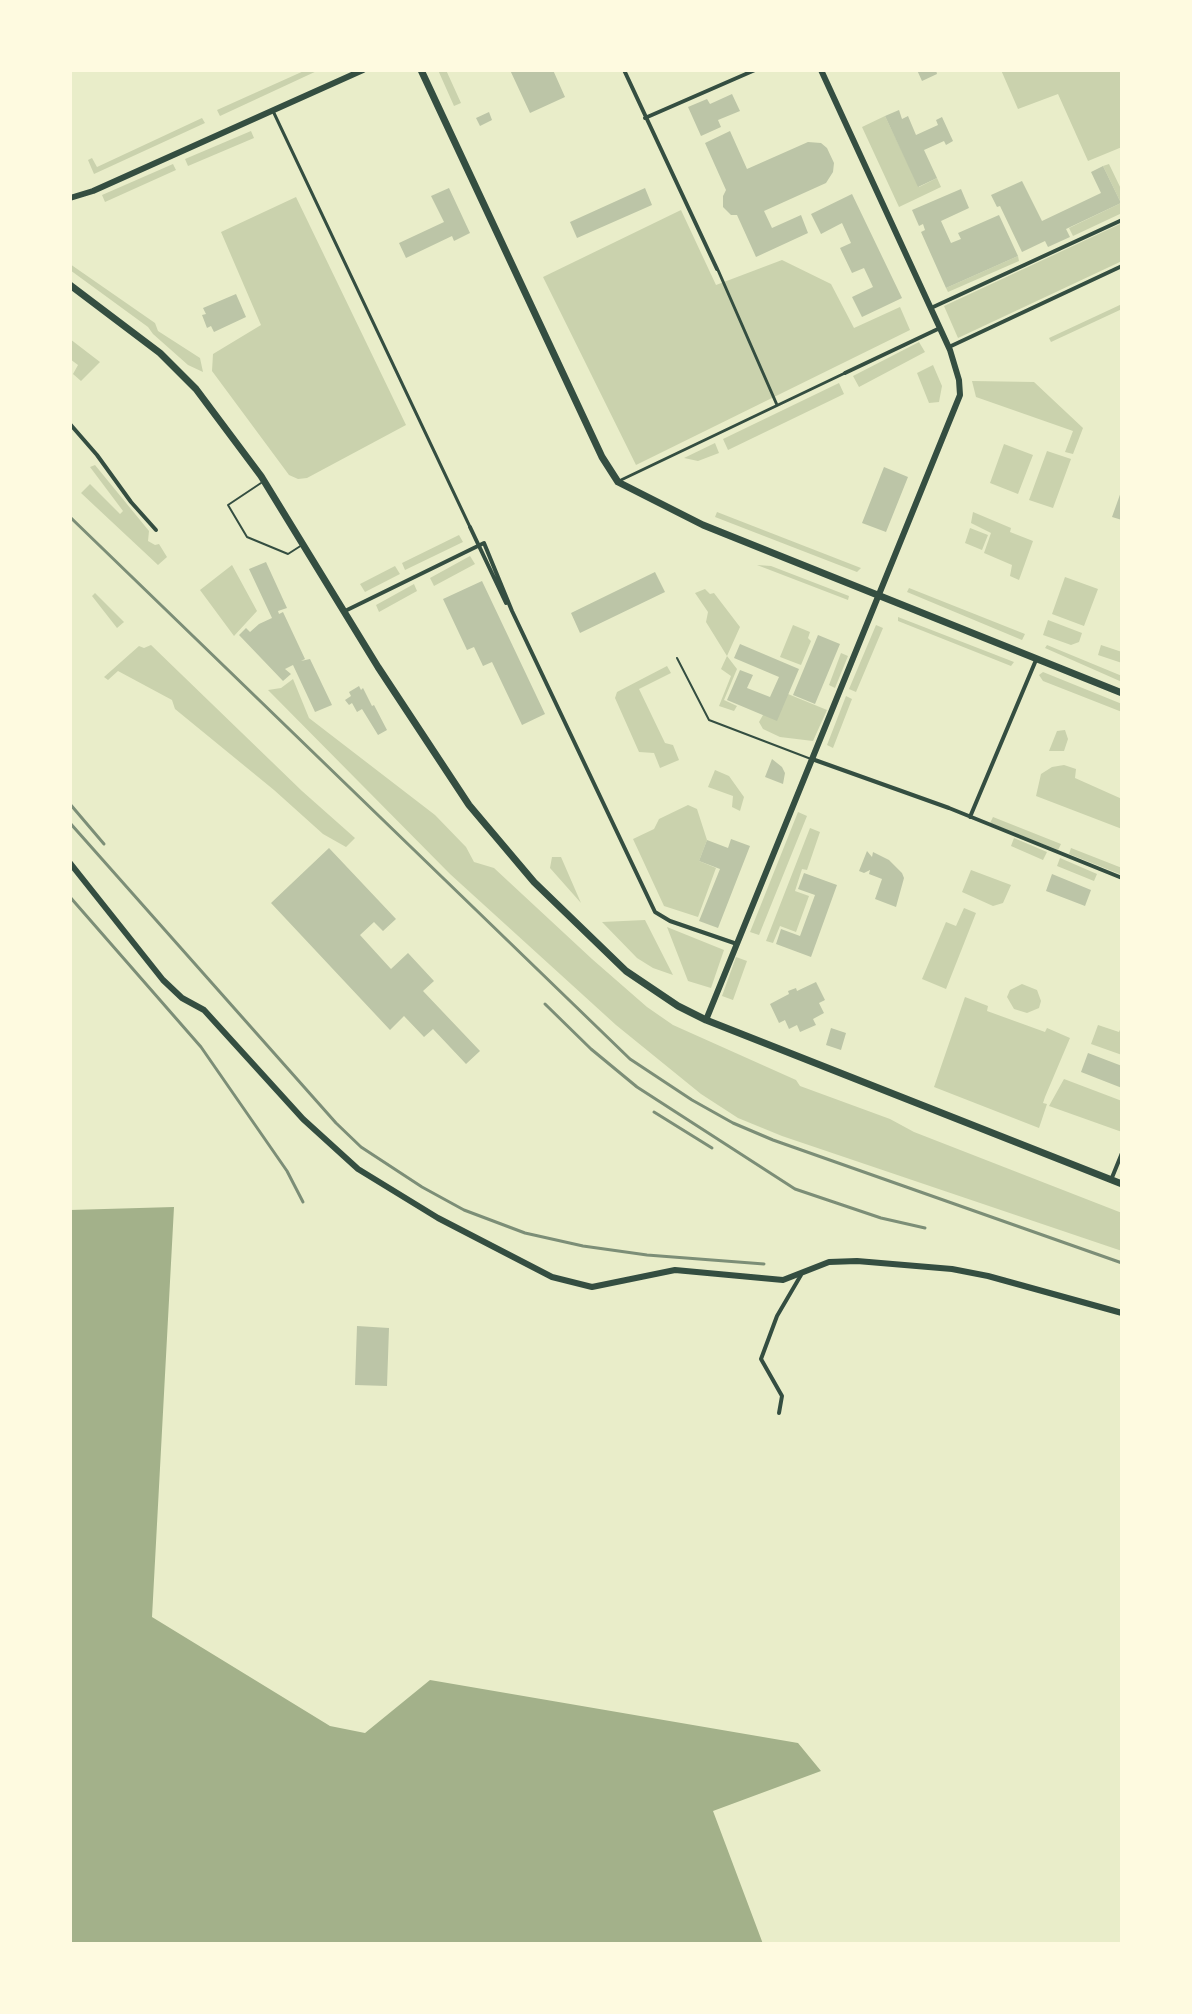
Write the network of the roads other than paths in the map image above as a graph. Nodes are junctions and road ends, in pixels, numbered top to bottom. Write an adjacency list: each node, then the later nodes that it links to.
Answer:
1 (363, 70): 6 (street)
2 (421, 70): 20 (main road)
3 (624, 70): 7 (street)
4 (755, 70): 7 (street)
5 (821, 70): 13 (street)
6 (273, 111): 8 (street); 21 (street)
7 (645, 118): 11 (street)
8 (70, 198)
9 (1122, 220): 13 (street)
10 (1122, 266): 15 (street)
11 (717, 269): 17 (street)
12 (70, 285): 19 (main road)
13 (931, 308): 14 (street)
14 (940, 328): 15 (street); 16 (street)
15 (949, 347): 25 (street)
16 (845, 373): 17 (street)
17 (777, 405): 20 (street)
18 (70, 424): 22 (street)
19 (264, 481): 23 (main road); 23 (lane)
20 (618, 482): 25 (main road)
21 (470, 527): 24 (street)
22 (156, 530)
23 (303, 545): 26 (main road)
24 (482, 545): 26 (street); 34 (street)
25 (878, 596): 28 (main road); 30 (street)
26 (344, 612): 35 (main road)
27 (677, 658): 30 (lane)
28 (1036, 659): 29 (main road); 31 (street)
29 (1122, 693)
30 (812, 759): 31 (street); 34 (street)
31 (970, 817): 33 (street)
32 (70, 863): 39 (street)
33 (1122, 878)
34 (737, 944): 35 (street)
35 (706, 1020): 37 (main road)
36 (1122, 1153): 37 (street)
37 (1111, 1180): 38 (main road)
38 (1122, 1184)
39 (801, 1275): 40 (street); 41 (street)
40 (1122, 1313)
41 (779, 1413)

